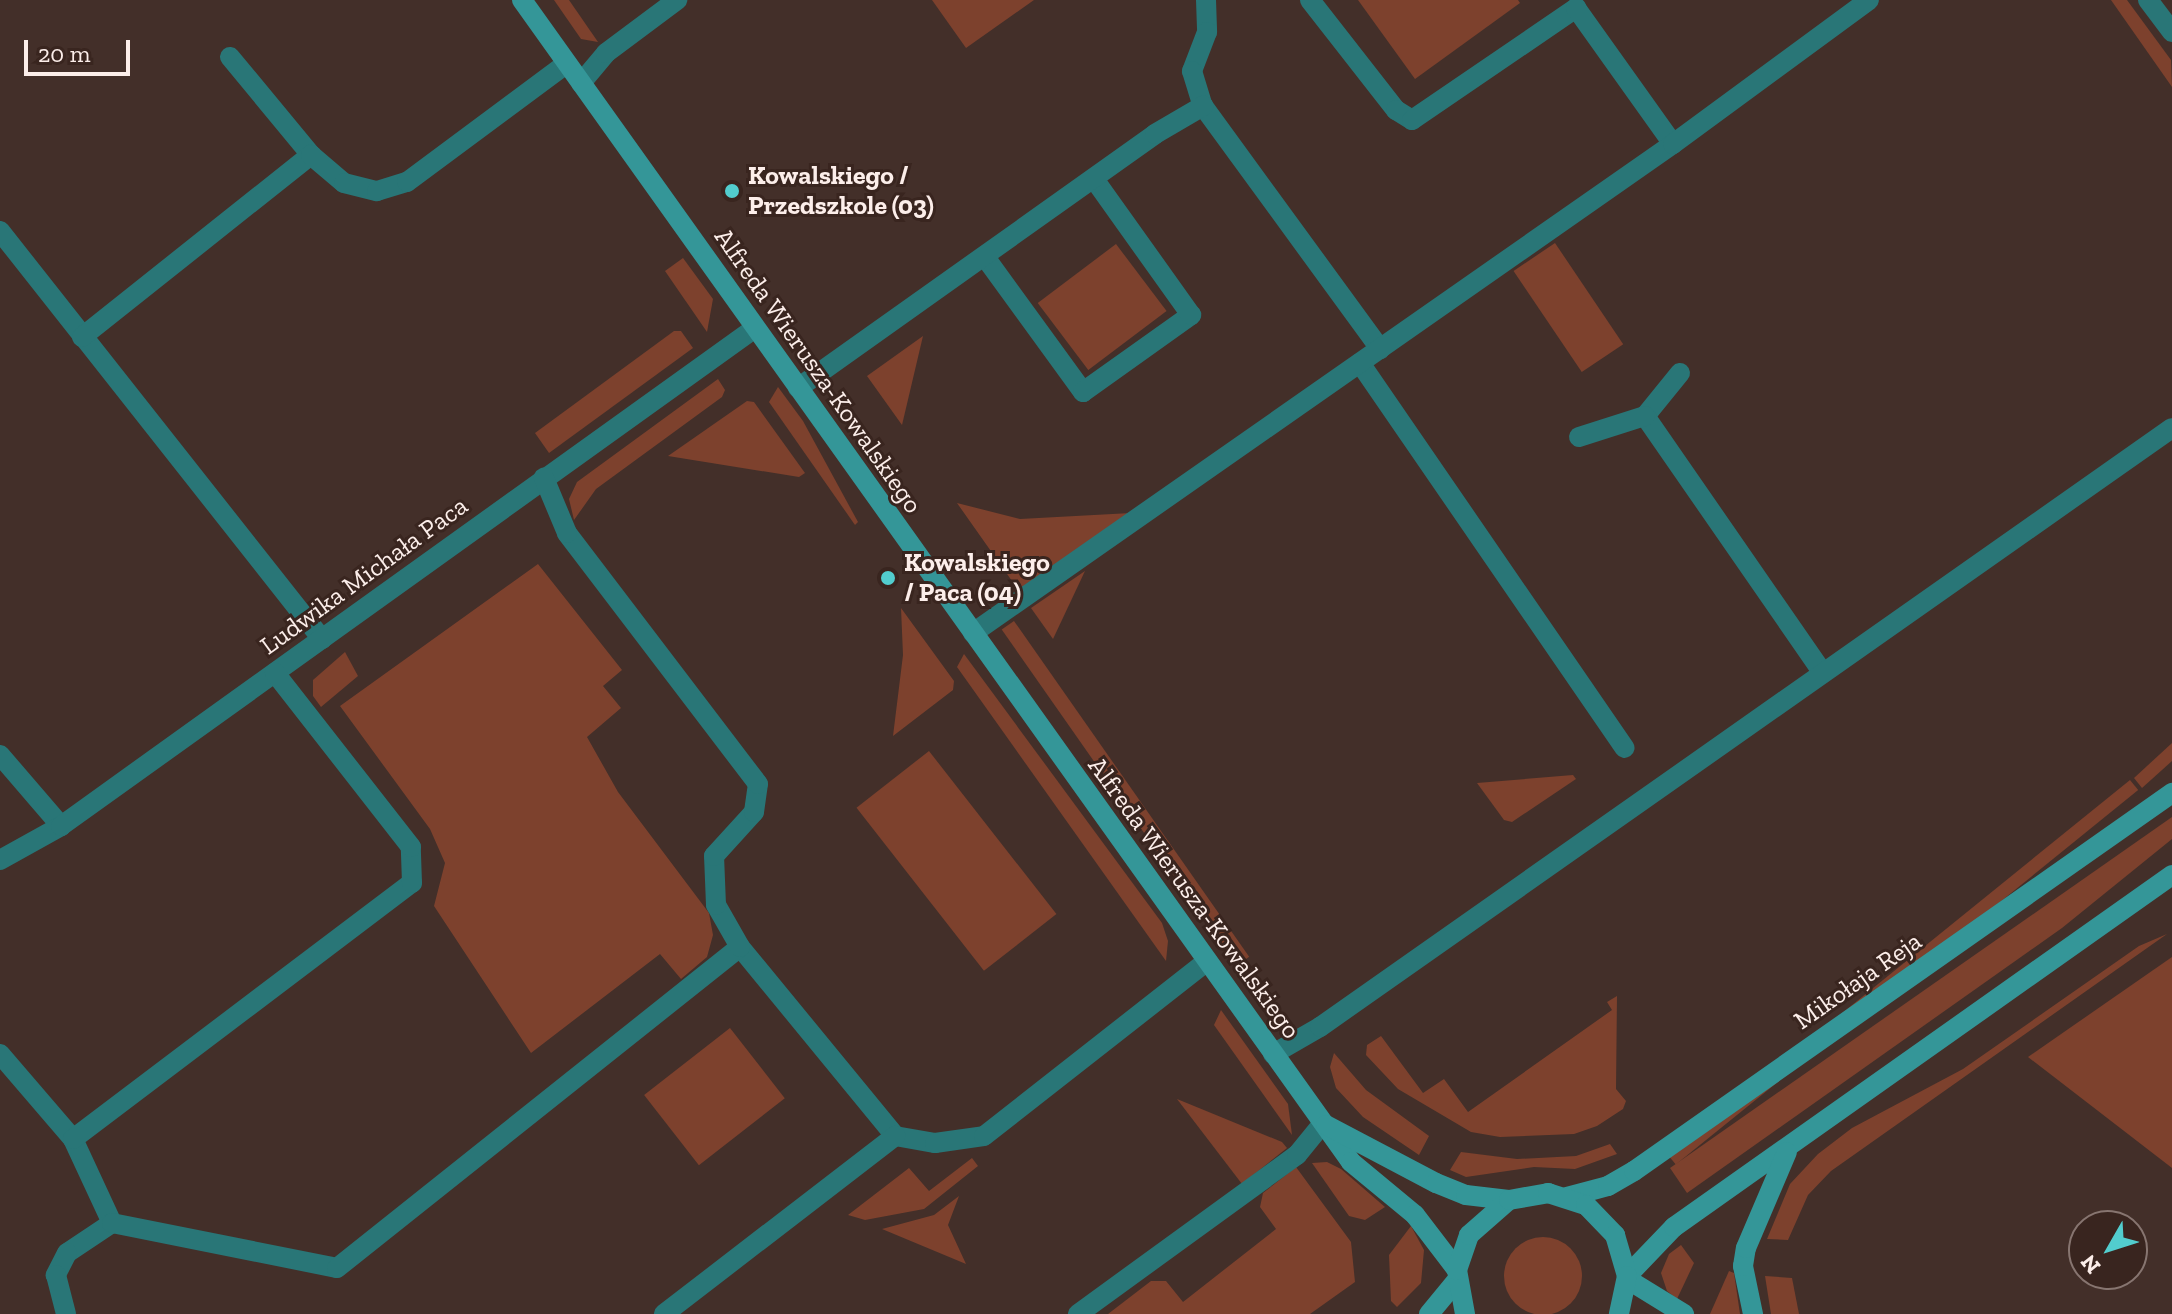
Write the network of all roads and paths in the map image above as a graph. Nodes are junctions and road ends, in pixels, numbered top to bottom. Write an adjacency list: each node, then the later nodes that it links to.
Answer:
1 (522, 0): 10 (street, Alfreda Wierusza-Kowalskiego)
2 (677, 0): 11 (street)
3 (1206, 0): 12 (street)
4 (1310, 0): 7 (street)
5 (1869, 0): 13 (street)
6 (2148, 0): 8 (street)
7 (1578, 3): 13 (street)
8 (2172, 32)
9 (230, 57): 14 (street)
10 (567, 63): 11 (street, Alfreda Wierusza-Kowalskiego); 14 (street)
11 (581, 83): 18 (street, Alfreda Wierusza-Kowalskiego)
12 (1203, 106): 15 (street); 20 (street)
13 (1673, 144): 20 (street)
14 (311, 155): 19 (street)
15 (1094, 179): 17 (street); 17 (street)
16 (0, 231): 19 (street)
17 (985, 257): 23 (street)
18 (755, 328): 23 (street, Alfreda Wierusza-Kowalskiego); 27 (street, Ludwika Michała Paca)
19 (82, 337): 29 (street)
20 (1380, 349): 21 (street)
21 (1360, 363): 28 (street); 32 (street)
22 (1680, 373): 24 (street)
23 (798, 388): 28 (street, Alfreda Wierusza-Kowalskiego)
24 (1645, 416): 26 (street); 30 (street)
25 (2172, 428): 30 (street)
26 (1579, 437)
27 (544, 478): 29 (street, Ludwika Michała Paca); 38 (street)
28 (973, 633): 39 (street, Alfreda Wierusza-Kowalskiego)
29 (322, 639): 31 (street, Ludwika Michała Paca)
30 (1822, 672): 41 (street)
31 (275, 673): 35 (street, Ludwika Michała Paca); 44 (street)
32 (1625, 748)
33 (0, 755): 35 (street)
34 (2172, 793): 46 (street, Mikołaja Reja)
35 (61, 826): 36 (street, Ludwika Michała Paca)
36 (0, 860)
37 (2172, 875): 45 (street)
38 (740, 947): 43 (street); 48 (street)
39 (1207, 961): 41 (street, Alfreda Wierusza-Kowalskiego); 43 (street)
40 (0, 1054): 44 (street)
41 (1273, 1054): 42 (street, Alfreda Wierusza-Kowalskiego)
42 (1323, 1123): 47 (street, Alfreda Wierusza-Kowalskiego); 49 (street, Alfreda Wierusza-Kowalskiego); 53 (street)
43 (895, 1136): 52 (street)
44 (73, 1139): 48 (street)
45 (1788, 1150): 50 (street); 58 (street)
46 (1567, 1197): 47 (street, Mikołaja Reja); 50 (street)
47 (1509, 1200): 49 (street)
48 (112, 1223): 51 (street)
49 (1457, 1275): 54 (street); 55 (street)
50 (1627, 1277): 56 (street); 57 (street)
51 (66, 1314)
52 (664, 1314)
53 (1078, 1314)
54 (1429, 1314)
55 (1465, 1314)
56 (1619, 1314)
57 (1684, 1314)
58 (1753, 1314)

